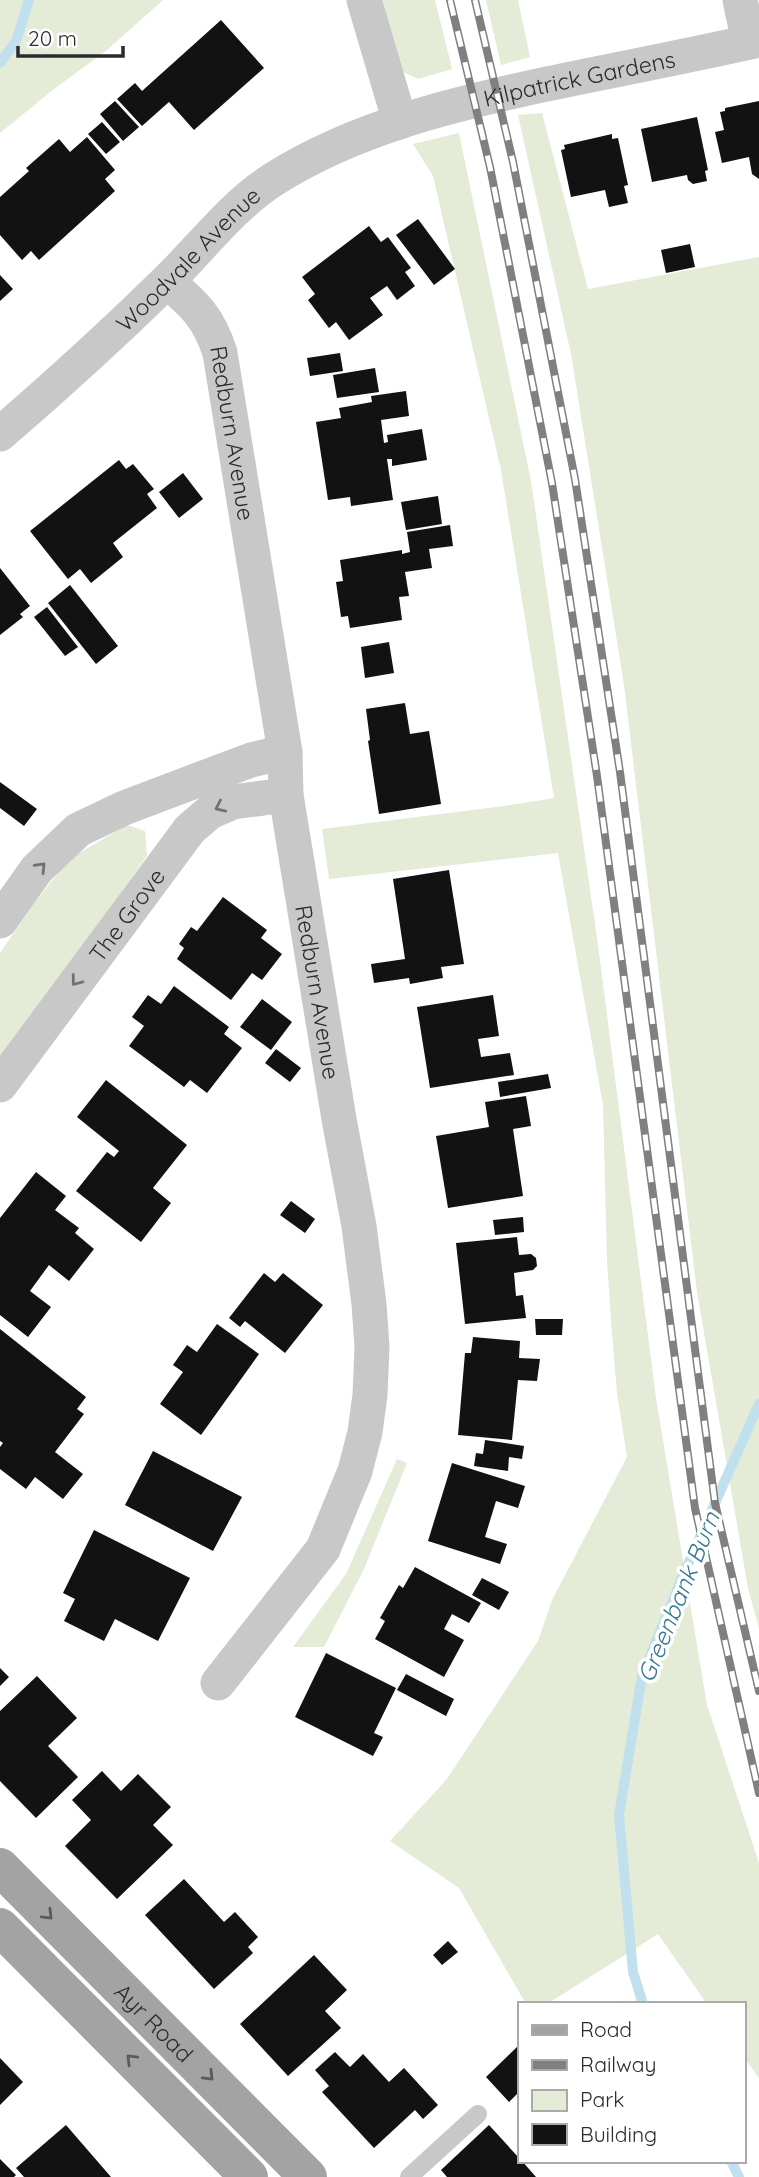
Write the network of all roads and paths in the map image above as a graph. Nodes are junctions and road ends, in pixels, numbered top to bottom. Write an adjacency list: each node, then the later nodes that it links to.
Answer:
1 (364, 0): 4 (street)
2 (740, 0): 3 (street)
3 (754, 41): 4 (street, Kilpatrick Gardens)
4 (400, 122): 5 (street, Woodvale Avenue)
5 (167, 281): 6 (street, Woodvale Avenue); 7 (street, Redburn Avenue)
6 (0, 434)
7 (285, 752): 8 (street, Redburn Avenue); 9 (street, one-way to 7)
8 (286, 795): 10 (street, The Grove, one-way to 10); 11 (street, Redburn Avenue)
9 (0, 921)
10 (0, 1085)
11 (218, 1683)
12 (0, 1867): 16 (main road, Ayr Road, one-way to 16)
13 (0, 1927): 15 (main road, Ayr Road, one-way to 13)
14 (478, 2114): 17 (lane)
15 (248, 2177)
16 (308, 2177)
17 (409, 2177)

